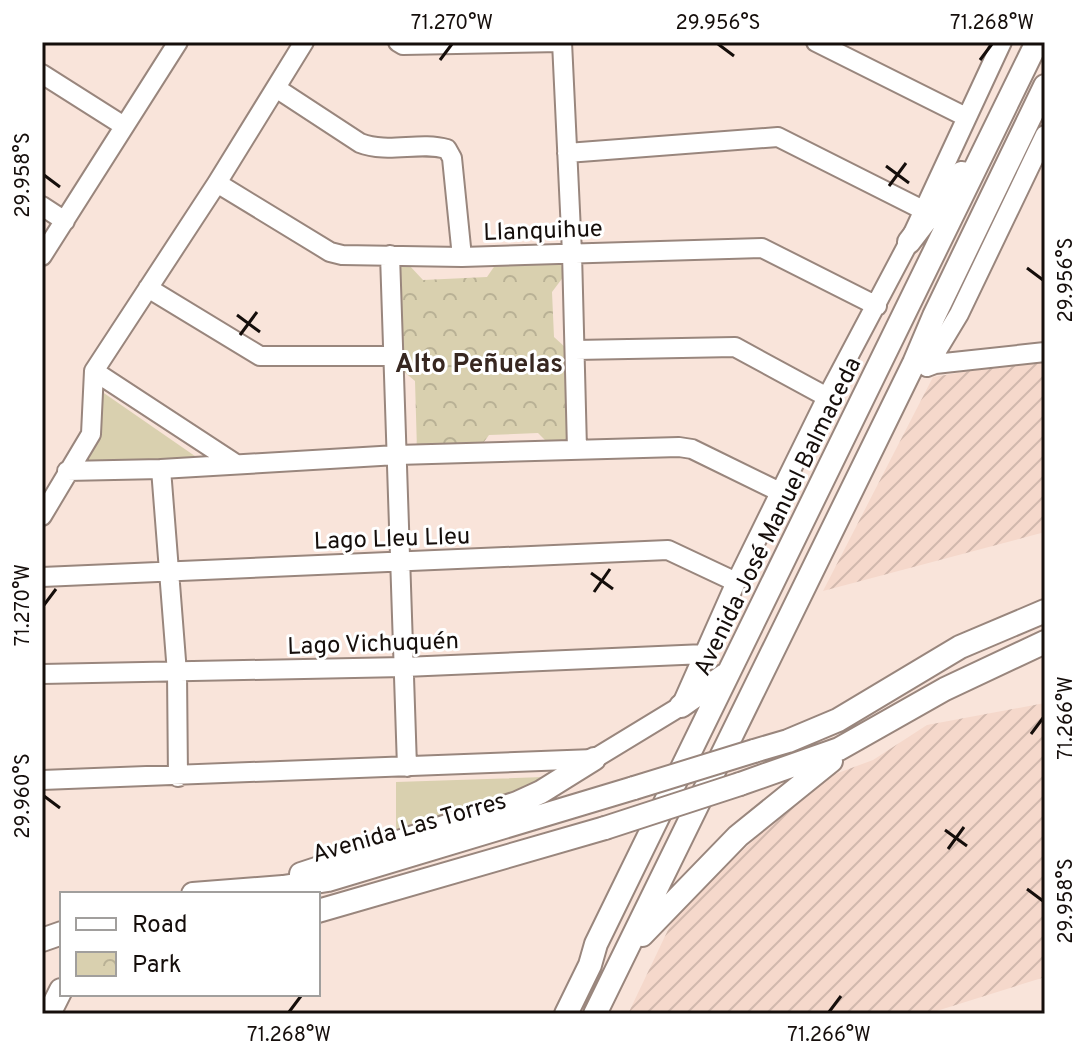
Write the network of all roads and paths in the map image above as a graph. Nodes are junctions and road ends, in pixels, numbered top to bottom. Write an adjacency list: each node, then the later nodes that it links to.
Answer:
1 (178, 42): 12 (street)
2 (304, 42): 10 (street)
3 (398, 42): 4 (street)
4 (561, 42): 15 (street)
5 (816, 42): 11 (street)
6 (1002, 42): 11 (street)
7 (1037, 42): 14 (main road, Avenida José Manuel Balmaceda)
8 (42, 74): 12 (street)
9 (1045, 86): 31 (main road)
10 (276, 88): 16 (street); 24 (street)
11 (966, 117): 18 (street)
12 (124, 126): 19 (street)
13 (1045, 135): 31 (street)
14 (983, 152): 20 (main road); 25 (main road, Avenida José Manuel Balmaceda)
15 (567, 153): 18 (street); 21 (street)
16 (217, 183): 22 (street, Llanquihue); 26 (street)
17 (42, 206): 19 (street)
18 (923, 210): 20 (street)
19 (65, 221): 23 (street)
20 (909, 242): 27 (street)
21 (572, 253): 24 (street, Llanquihue); 27 (street, Llanquihue); 28 (street)
22 (390, 255): 24 (street, Llanquihue); 30 (street)
23 (42, 256)
24 (462, 257)
25 (917, 287): 31 (main road); 49 (main road, Avenida José Manuel Balmaceda)
26 (148, 288): 30 (street); 32 (street)
27 (877, 306): 33 (street)
28 (575, 350): 33 (street); 34 (street)
29 (1045, 352): 31 (street)
30 (394, 356): 35 (street)
31 (921, 365): 61 (main road)
32 (94, 371): 36 (street); 38 (street)
33 (827, 397): 39 (street)
34 (577, 449): 35 (street); 39 (street)
35 (397, 455): 36 (street); 41 (street)
36 (236, 464): 37 (street)
37 (161, 469): 38 (street); 42 (street)
38 (67, 471): 40 (street)
39 (780, 492): 44 (street)
40 (42, 516)
41 (400, 562): 42 (street, Lago Lleu Lleu); 44 (street, Lago Lleu Lleu); 48 (street)
42 (169, 571): 43 (street, Lago Lleu Lleu); 50 (street)
43 (42, 577)
44 (736, 582): 47 (street)
45 (1045, 611): 58 (main road, Avenida Las Torres, bridge)
46 (1045, 642): 53 (main road)
47 (705, 654): 48 (street, Lago Vichuquén); 52 (street)
48 (404, 667): 50 (street, Lago Vichuquén); 55 (street)
49 (729, 672): 52 (main road); 64 (main road, Avenida José Manuel Balmaceda)
50 (177, 673): 51 (street, Lago Vichuquén); 56 (street)
51 (42, 674)
52 (681, 706): 54 (street)
53 (870, 733): 60 (main road, bridge); 61 (main road)
54 (594, 759): 55 (street); 58 (main road)
55 (407, 767): 56 (street)
56 (178, 777): 57 (street)
57 (42, 780)
58 (267, 888): 59 (main road, Avenida Las Torres)
59 (218, 892)
60 (320, 910)
61 (627, 950): 65 (main road)
62 (55, 992): 63 (main road)
63 (49, 1014)
64 (566, 1014)
65 (595, 1014)

